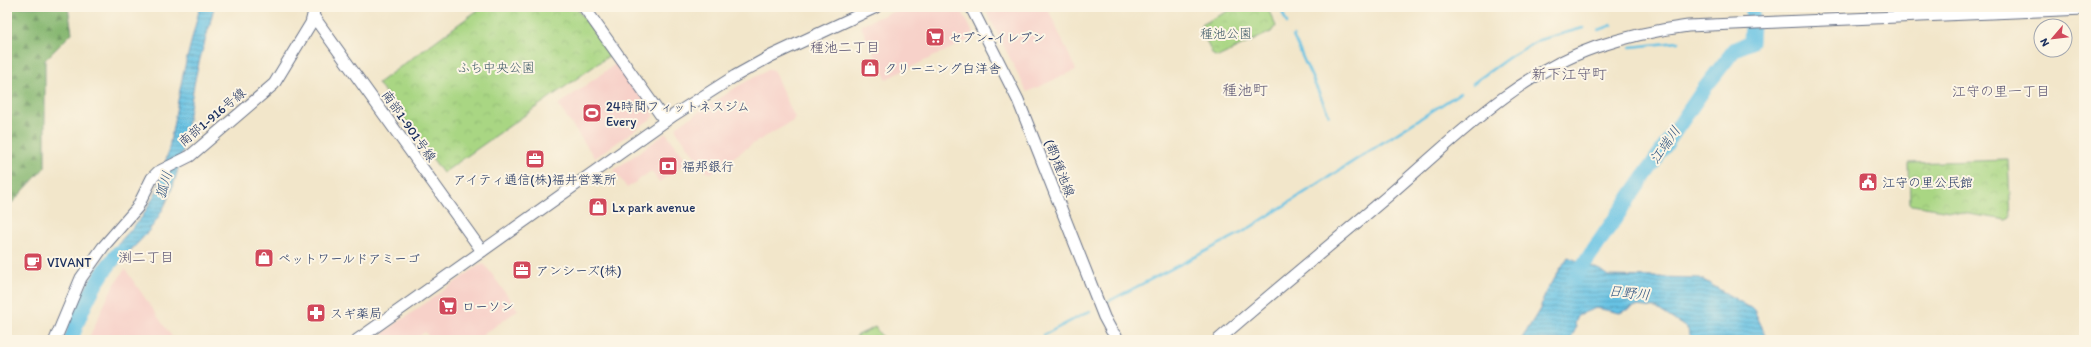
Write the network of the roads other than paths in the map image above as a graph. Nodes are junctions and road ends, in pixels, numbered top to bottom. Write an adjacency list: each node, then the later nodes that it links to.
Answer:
1 (584, 7): 6 (street)
2 (876, 7): 6 (street)
3 (971, 7): 10 (street, (都)種池線)
4 (2084, 9): 11 (street)
5 (314, 12): 7 (street, 南部1-901号線); 8 (street, 南部1-916号線)
6 (665, 121): 7 (street)
7 (482, 251): 9 (street)
8 (55, 340)
9 (357, 340)
10 (1119, 340)
11 (1218, 340)

